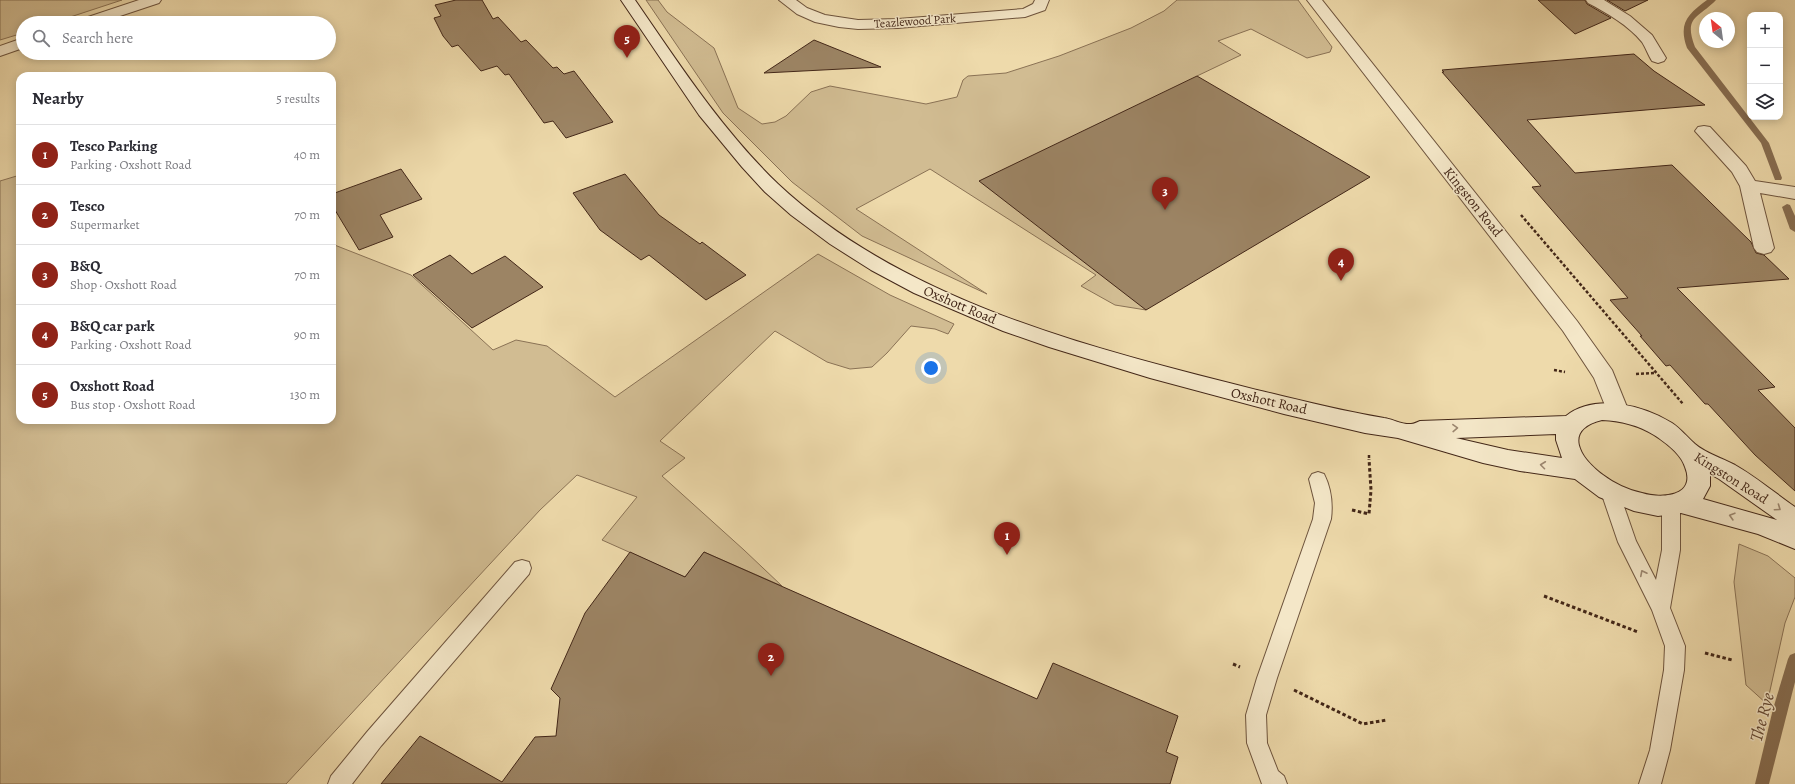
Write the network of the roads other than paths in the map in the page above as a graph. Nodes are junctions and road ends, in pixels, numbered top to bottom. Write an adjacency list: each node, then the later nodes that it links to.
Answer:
1 (154, 0): 7 (main road)
2 (628, 0): 17 (main road, Oxshott Road)
3 (786, 0): 4 (main road, Teazlewood Park)
4 (1042, 0)
5 (1314, 0): 15 (main road, Kingston Road)
6 (1593, 0): 10 (main road)
7 (105, 16)
8 (16, 45): 9 (main road)
9 (0, 51)
10 (1658, 58)
11 (1704, 131): 12 (main road)
12 (1749, 186): 13 (main road); 14 (main road)
13 (1795, 193)
14 (1764, 248)
15 (1618, 412): 16 (main road); 18 (main road)
16 (1570, 425): 17 (main road, Oxshott Road, one-way to 16); 19 (main road)
17 (1402, 430): 19 (main road, Oxshott Road, one-way to 17)
18 (1686, 450): 22 (main road); 23 (main road, Kingston Road, one-way to 23)
19 (1582, 470): 21 (main road)
20 (1318, 479): 28 (lane)
21 (1610, 492): 22 (main road); 26 (lane, one-way to 21)
22 (1676, 504): 24 (main road, Kingston Road, one-way to 22); 26 (lane)
23 (1795, 520)
24 (1795, 538)
25 (522, 568): 27 (lane)
26 (1661, 608): 29 (lane)
27 (339, 784)
28 (1276, 784)
29 (1650, 784)

